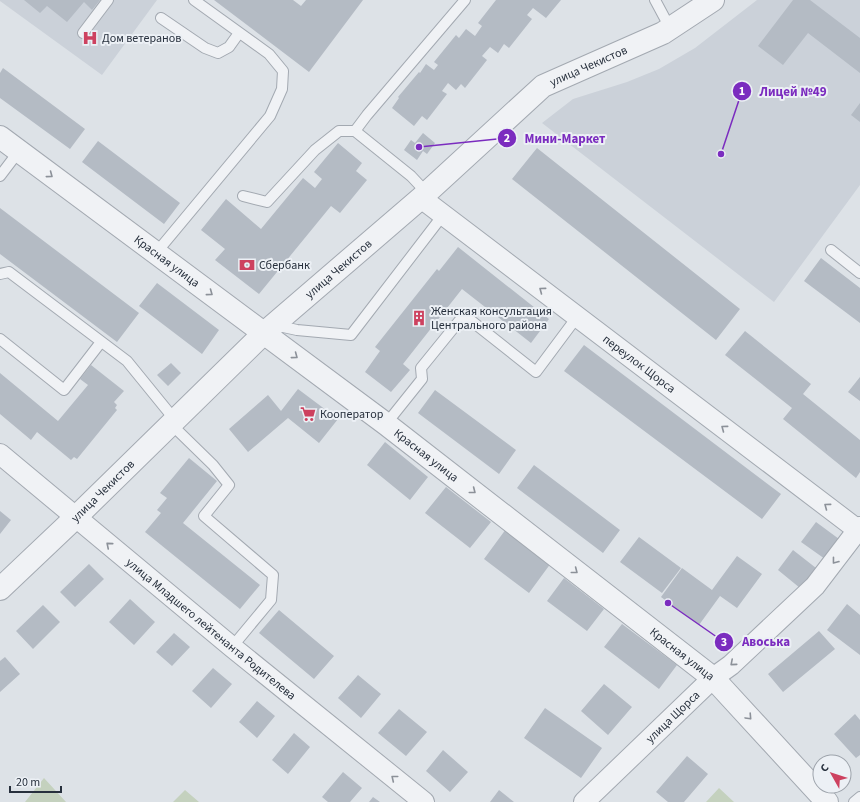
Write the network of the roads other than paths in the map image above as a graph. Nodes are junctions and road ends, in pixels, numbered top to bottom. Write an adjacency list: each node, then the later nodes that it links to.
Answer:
1 (108, 0): 8 (lane)
2 (194, 0): 9 (lane)
3 (465, 0): 10 (lane)
4 (655, 0): 7 (lane)
5 (713, 0): 7 (street, улица Чекистов)
6 (161, 18): 9 (lane)
7 (670, 28): 14 (street, улица Чекистов)
8 (83, 33)
9 (239, 33): 18 (lane)
10 (355, 131): 14 (lane); 15 (lane)
11 (0, 137): 12 (street, Красная улица)
12 (19, 151): 13 (lane); 18 (street, Красная улица, one-way to 18)
13 (0, 176)
14 (424, 195): 16 (street, переулок Щорса); 22 (street, улица Чекистов)
15 (243, 196)
16 (443, 215): 21 (street, переулок Щорса, one-way to 16); 22 (lane)
17 (831, 250): 19 (lane)
18 (156, 253): 22 (street, Красная улица, one-way to 22)
19 (860, 272)
20 (0, 274): 24 (lane)
21 (577, 317): 26 (lane); 29 (street, переулок Щорса, one-way to 21)
22 (269, 329): 25 (street, улица Чекистов); 26 (street, Красная улица, one-way to 26)
23 (0, 339): 24 (lane)
24 (101, 342): 25 (lane)
25 (173, 422): 28 (street, улица Чекистов); 31 (lane)
26 (386, 424): 32 (street, Красная улица, one-way to 32)
27 (0, 454): 28 (street, улица Младшего лейтенанта Родителева)
28 (76, 517): 30 (street, улица Чекистов); 31 (street, улица Младшего лейтенанта Родителева, one-way to 28)
29 (859, 528): 32 (street, улица Щорса, one-way to 32)
30 (0, 589)
31 (232, 647): 34 (street, улица Младшего лейтенанта Родителева, one-way to 31)
32 (713, 678): 35 (street, улица Щорса); 36 (street, Красная улица, one-way to 36)
33 (860, 796): 37 (lane)
34 (424, 802)
35 (584, 802)
36 (827, 802)
37 (854, 802)

